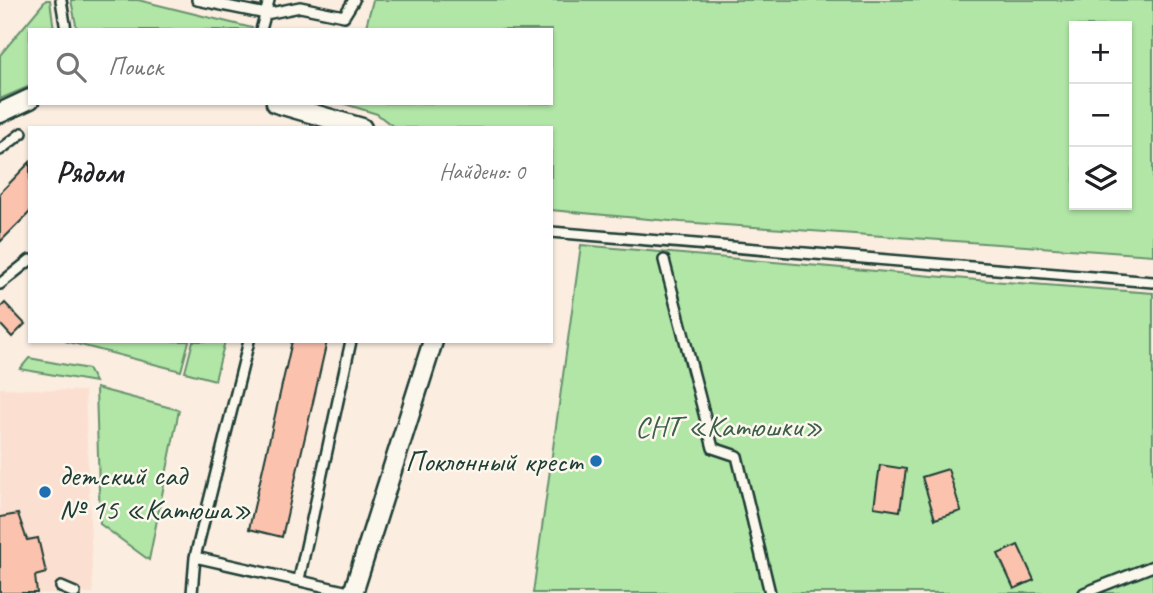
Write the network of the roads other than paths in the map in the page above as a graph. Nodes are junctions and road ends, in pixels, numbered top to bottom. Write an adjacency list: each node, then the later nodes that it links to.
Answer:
1 (61, 0): 6 (lane)
2 (197, 0): 5 (lane)
3 (269, 0): 5 (lane)
4 (354, 0): 5 (lane)
5 (266, 14): 7 (lane)
6 (66, 28)
7 (262, 28)
8 (28, 100): 10 (street)
9 (283, 105): 11 (street)
10 (0, 113)
11 (355, 126)
12 (22, 133): 13 (lane)
13 (0, 150)
14 (553, 232): 17 (lane)
15 (664, 260): 29 (lane)
16 (28, 262): 18 (lane)
17 (1153, 282)
18 (0, 284)
19 (248, 343): 22 (lane)
20 (351, 343): 24 (lane)
21 (432, 343): 28 (street)
22 (195, 557): 24 (lane); 27 (lane)
23 (1153, 566): 30 (lane)
24 (299, 579): 28 (lane)
25 (61, 587): 26 (lane)
26 (75, 593)
27 (192, 593)
28 (353, 593)
29 (770, 593)
30 (1084, 593)

